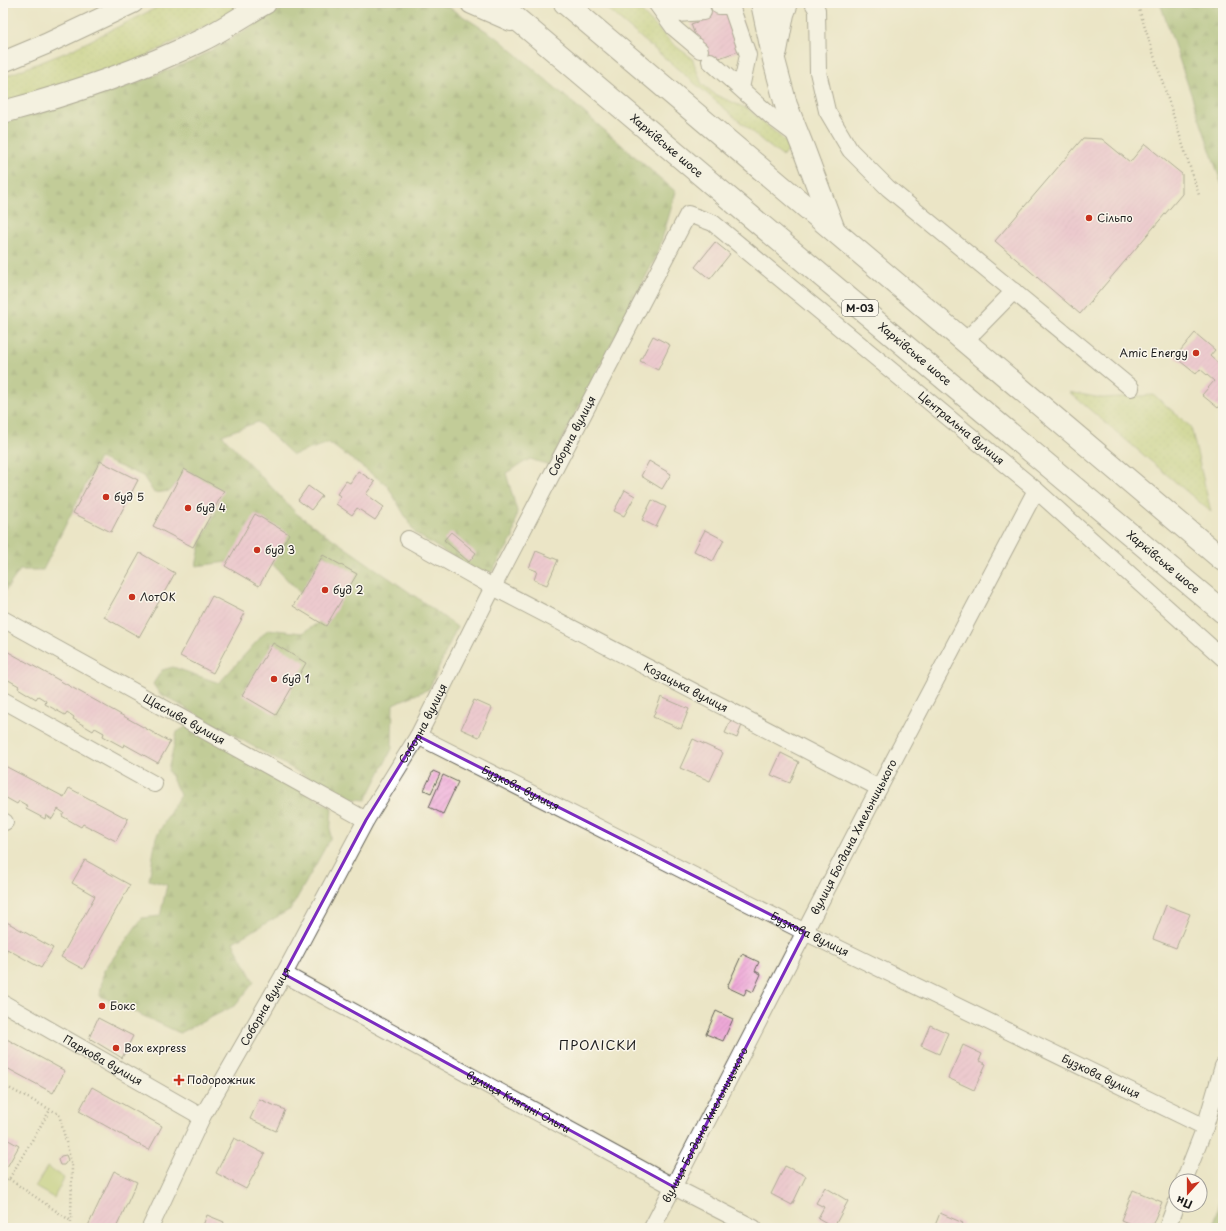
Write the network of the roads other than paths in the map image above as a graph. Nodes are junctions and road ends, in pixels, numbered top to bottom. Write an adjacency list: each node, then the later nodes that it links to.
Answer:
1 (133, 3): 16 (main road)
2 (265, 3): 18 (highway)
3 (472, 3): 14 (highway)
4 (498, 3): 14 (highway, Харківське шосе / М-03)
5 (565, 3): 21 (highway)
6 (742, 3): 13 (street)
7 (762, 3): 15 (highway)
8 (787, 3): 15 (highway)
9 (813, 3): 22 (street)
10 (658, 5): 12 (street); 17 (street)
11 (719, 6): 13 (street)
12 (703, 12)
13 (735, 18): 17 (street)
14 (527, 27): 29 (highway, Харківське шосе / М-03)
15 (774, 60): 19 (highway)
16 (3, 62)
17 (741, 88): 19 (street)
18 (3, 112)
19 (799, 137): 21 (highway)
20 (688, 214): 25 (street, Центральна вулиця); 28 (street, Соборна вулиця)
21 (834, 231): 23 (highway)
22 (1014, 291): 23 (street); 24 (street)
23 (964, 342): 27 (highway)
24 (1132, 388)
25 (1036, 490): 31 (street, Центральна вулиця); 35 (street, вулиця Богдана Хмельницького)
26 (408, 539): 28 (street, Козацька вулиця)
27 (1223, 560)
28 (493, 587): 33 (street, Соборна вулиця); 35 (street, Козацька вулиця)
29 (1223, 612)
30 (3, 619): 36 (street, Щаслива вулиця)
31 (1223, 658)
32 (3, 700): 34 (street)
33 (418, 736): 36 (street, Соборна вулиця); 37 (street, Бузкова вулиця)
34 (154, 784)
35 (879, 788): 37 (street, вулиця Богдана Хмельницького)
36 (366, 820): 38 (street, Соборна вулиця)
37 (805, 932): 42 (street, Бузкова вулиця); 44 (street, вулиця Богдана Хмельницького)
38 (284, 974): 41 (street, Соборна вулиця); 44 (street, вулиця Княгині Ольги)
39 (3, 1003): 41 (street, Паркова вулиця)
40 (1223, 1066): 42 (street)
41 (202, 1117): 46 (street, Соборна вулиця)
42 (1205, 1127): 43 (street)
43 (1187, 1173)
44 (674, 1187): 47 (street, вулиця Богдана Хмельницького); 48 (street, вулиця Княгині Ольги)
45 (1173, 1213): 49 (street)
46 (150, 1228)
47 (652, 1228)
48 (754, 1228)
49 (1167, 1228)

